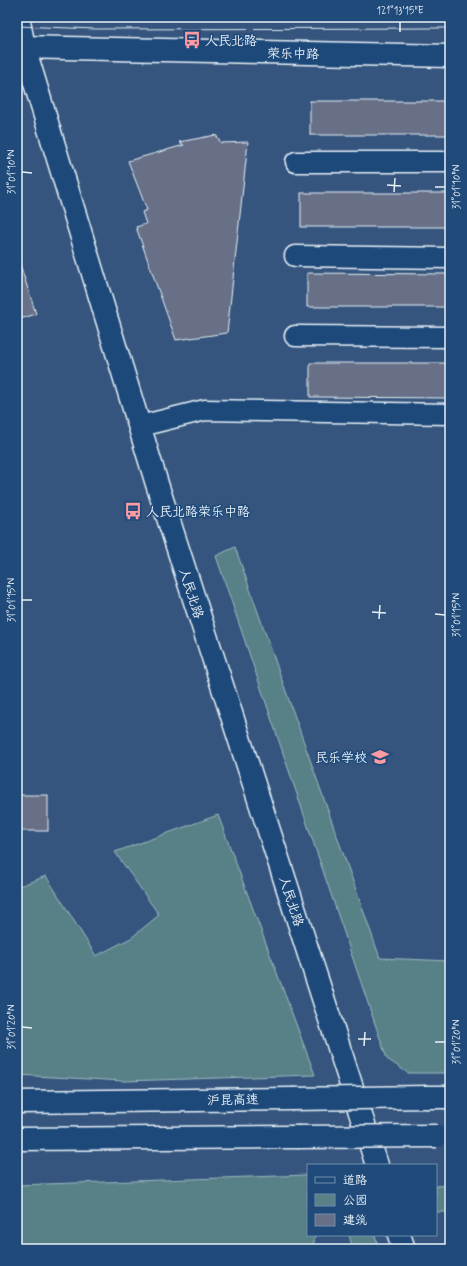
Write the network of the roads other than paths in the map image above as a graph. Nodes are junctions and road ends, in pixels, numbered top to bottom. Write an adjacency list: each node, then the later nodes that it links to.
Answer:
1 (18, 17): 2 (main road, 人民北路)
2 (21, 47): 3 (main road, 荣乐中路); 11 (main road, 人民北路)
3 (450, 56)
4 (296, 162): 5 (street)
5 (450, 162)
6 (295, 256): 7 (street)
7 (450, 258)
8 (295, 336): 9 (street)
9 (450, 337)
10 (450, 414): 11 (street)
11 (140, 426): 20 (main road, 人民北路)
12 (17, 1094): 14 (main road)
13 (450, 1097): 14 (main road, 沪昆高速, bridge)
14 (102, 1100): 15 (main road, 沪昆高速)
15 (17, 1102)
16 (443, 1136): 18 (main road, bridge)
17 (17, 1139): 18 (main road)
18 (101, 1139): 19 (main road)
19 (17, 1143)
20 (377, 1164)
21 (399, 1236): 22 (main road)
22 (404, 1249)

